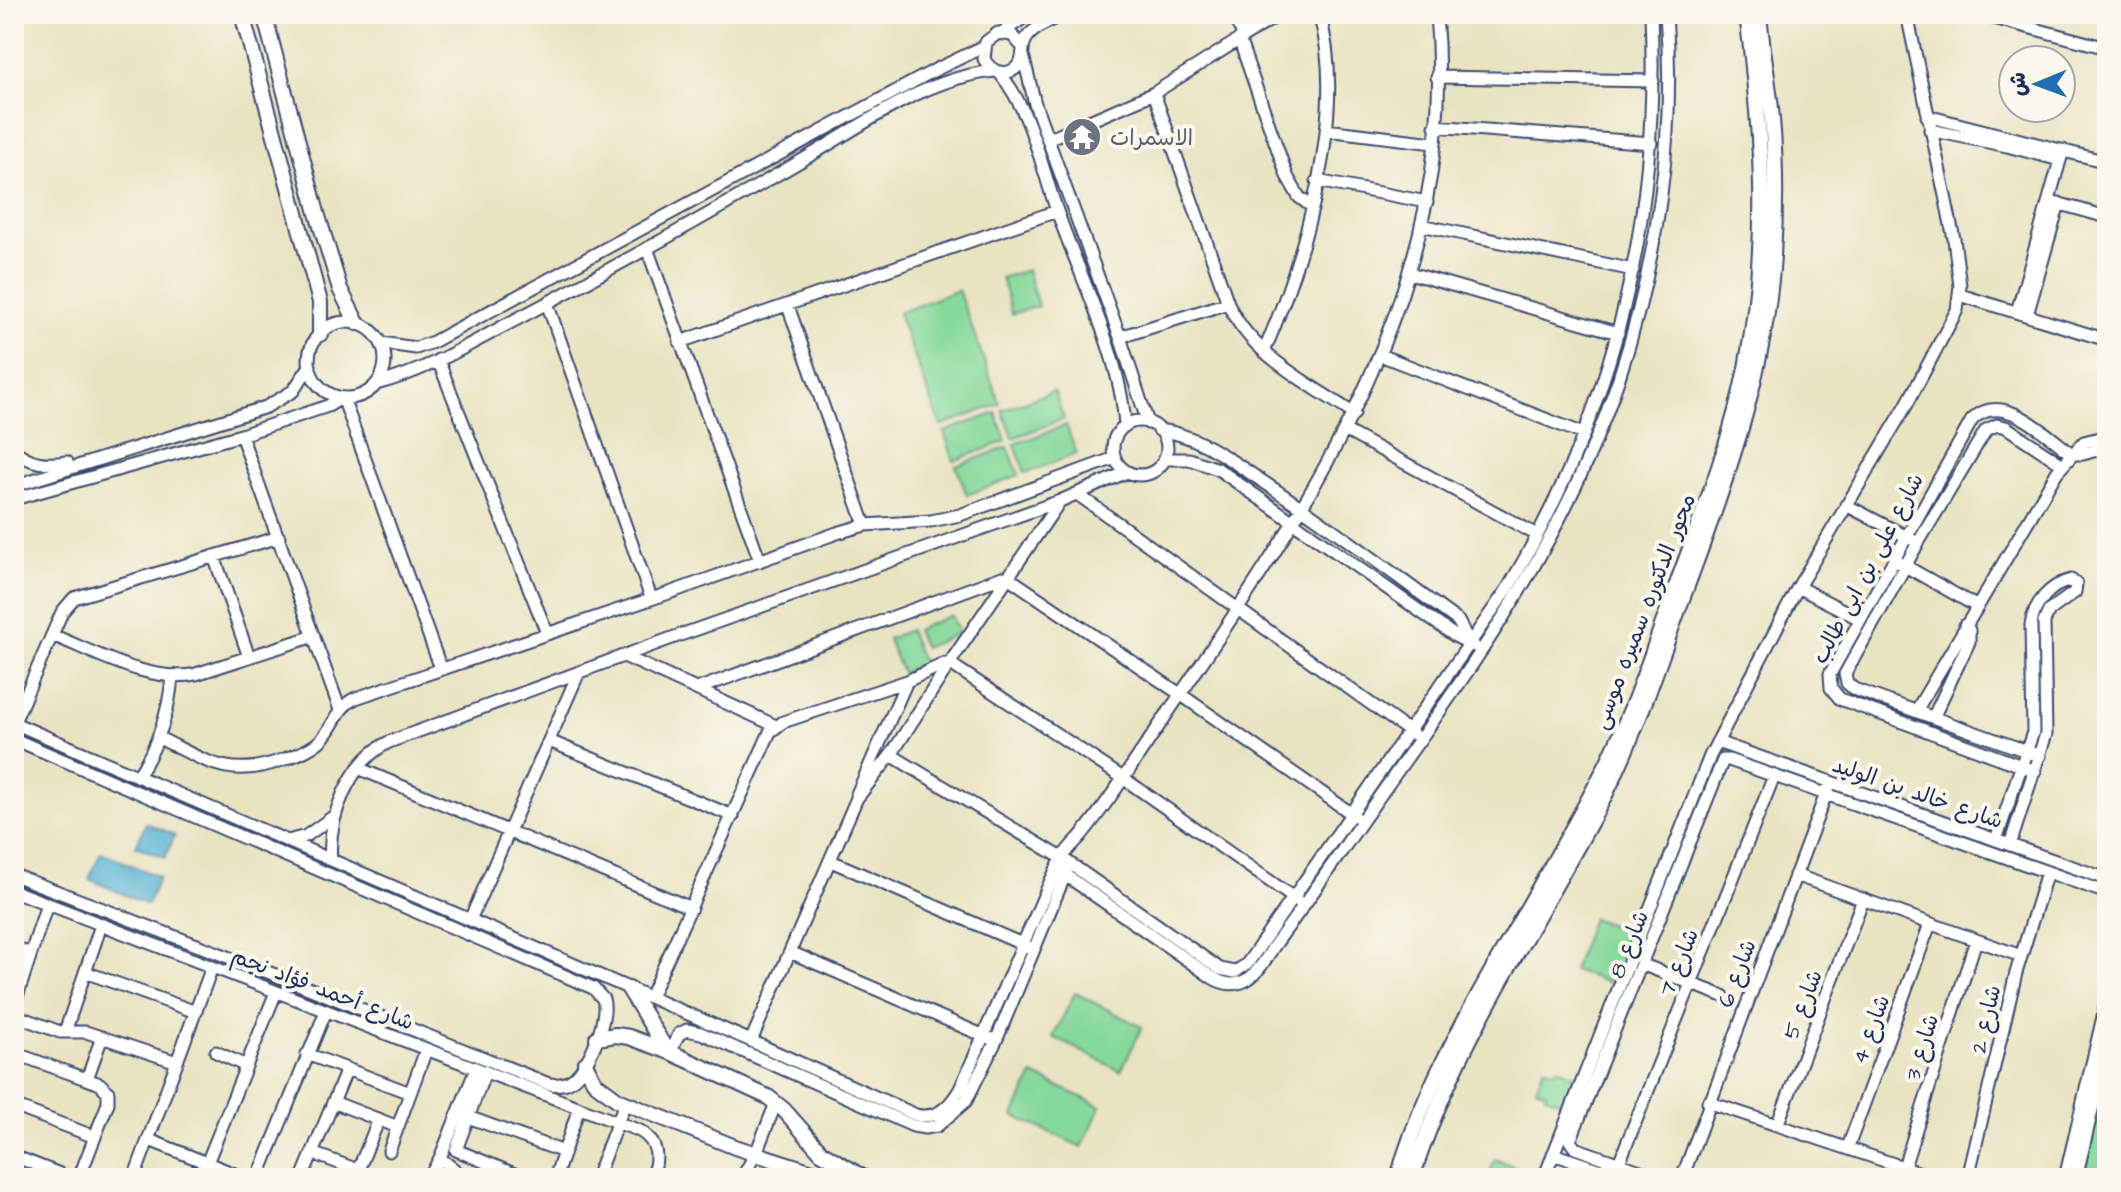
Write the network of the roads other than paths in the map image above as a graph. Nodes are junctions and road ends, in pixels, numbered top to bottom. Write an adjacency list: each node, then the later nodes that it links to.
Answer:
1 (242, 14): 55 (main road)
2 (264, 14): 53 (main road)
3 (1029, 14): 15 (street)
4 (1063, 14): 19 (street)
5 (1232, 14): 16 (street)
6 (1280, 14): 16 (street)
7 (1319, 14): 26 (street)
8 (1436, 14): 21 (street)
9 (1651, 14): 22 (street)
10 (1666, 14): 41 (street)
11 (1747, 14): 256 (main road, محور الدكتوره سميره موسى)
12 (1759, 14): 257 (main road, محور الدكتوره سميره موسى)
13 (1907, 14): 24 (street)
14 (1978, 14): 18 (street)
15 (1003, 32): 17 (street); 19 (street)
16 (1241, 37): 23 (street); 40 (street)
17 (983, 47): 20 (street); 34 (street)
18 (2107, 48)
19 (1022, 50): 20 (street); 28 (street)
20 (998, 72): 36 (street); 42 (street)
21 (1437, 77): 22 (street); 25 (street)
22 (1653, 81): 31 (street)
23 (1154, 93): 28 (street); 50 (street)
24 (1927, 116): 27 (street); 29 (street)
25 (1435, 126): 30 (street); 31 (street)
26 (1326, 130): 30 (street); 35 (street)
27 (1930, 130): 29 (street); 48 (street)
28 (1048, 139): 56 (street)
29 (2009, 141): 32 (street)
30 (1434, 143): 37 (street)
31 (1651, 143): 39 (street)
32 (2062, 155): 33 (street); 38 (street)
33 (2107, 162)
34 (744, 174): 36 (street); 59 (street)
35 (1317, 181): 37 (street); 40 (street)
36 (754, 189): 45 (street)
37 (1427, 202): 44 (street)
38 (2054, 202): 43 (street); 52 (street)
39 (1645, 205): 41 (street); 46 (street)
40 (1312, 207): 60 (street)
41 (1660, 207): 101 (street)
42 (1057, 211): 51 (street); 68 (street)
43 (2107, 217)
44 (1421, 225): 46 (street); 47 (street)
45 (647, 248): 49 (street); 58 (street)
46 (1633, 270): 54 (street)
47 (1410, 273): 54 (street); 61 (street)
48 (1960, 295): 52 (street); 87 (street)
49 (547, 303): 62 (street); 103 (street)
50 (1228, 303): 56 (street); 60 (street)
51 (788, 306): 58 (street); 90 (street)
52 (2022, 313): 57 (street)
53 (357, 323): 55 (street); 59 (street)
54 (1618, 333): 71 (street)
55 (320, 334): 63 (street)
56 (1120, 337): 67 (street)
57 (2107, 340)
58 (680, 342): 97 (street)
59 (381, 343): 64 (street)
60 (1264, 352): 66 (street)
61 (1380, 355): 66 (street); 71 (street)
62 (438, 360): 64 (street); 109 (street)
63 (310, 366): 65 (street); 80 (street)
64 (376, 384): 65 (street)
65 (342, 398): 72 (street); 117 (street)
66 (1354, 414): 70 (street)
67 (1148, 423): 68 (street); 69 (street)
68 (1125, 426): 77 (street)
69 (1159, 430): 78 (street); 88 (street)
70 (1346, 431): 88 (street); 91 (street)
71 (1584, 434): 91 (street)
72 (241, 435): 82 (street); 93 (street)
73 (2107, 436): 76 (street)
74 (2107, 447): 76 (street)
75 (14, 450): 80 (street)
76 (2072, 454): 79 (street); 92 (street, شارع على بن ابى طالب)
77 (1115, 458): 81 (street); 90 (street)
78 (1164, 459): 81 (street); 89 (street)
79 (2063, 465): 94 (street, شارع على بن ابى طالب); 105 (street)
80 (52, 468): 82 (street); 83 (street)
81 (1127, 472): 84 (street)
82 (58, 485): 85 (street)
83 (14, 486)
84 (1077, 494): 86 (street); 106 (street)
85 (14, 499)
86 (1060, 501): 99 (street); 114 (street)
87 (1846, 505): 92 (street); 100 (street)
88 (1302, 507): 89 (street); 112 (street)
89 (1294, 522): 106 (street); 112 (street)
90 (865, 525): 97 (street)
91 (1537, 535): 101 (street)
92 (1905, 536): 94 (street); 96 (street, شارع على بن ابى طالب)
93 (279, 537): 95 (street); 111 (street)
94 (1918, 543): 98 (street, شارع على بن ابى طالب)
95 (214, 556): 110 (street); 115 (street)
96 (1893, 559): 98 (street); 107 (street, شارع على بن ابى طالب)
97 (760, 561): 103 (street)
98 (1906, 566): 105 (street); 124 (street, شارع على بن ابى طالب)
99 (1009, 578): 116 (street); 121 (street); 122 (street)
100 (1798, 587): 107 (street); 135 (street)
101 (1512, 591): 112 (street); 113 (street)
102 (2049, 592): 104 (street); 104 (street); 136 (street)
103 (651, 598): 109 (street)
104 (2057, 604): 138 (street)
105 (1976, 606): 108 (street)
106 (1238, 609): 122 (street); 129 (street)
107 (1860, 619): 130 (street, شارع على بن ابى طالب)
108 (1965, 625): 124 (street); 125 (street)
109 (547, 633): 117 (street)
110 (52, 635): 119 (street); 126 (street)
111 (314, 636): 115 (street); 123 (street)
112 (1470, 644): 113 (street); 129 (street)
113 (1481, 651): 133 (street)
114 (624, 656): 118 (street); 121 (street)
115 (249, 657): 119 (street)
116 (949, 664): 120 (street); 137 (street); 145 (street)
117 (441, 669): 123 (street)
118 (579, 672): 134 (street); 141 (street)
119 (172, 677): 131 (street)
120 (907, 681): 128 (street); 147 (street)
121 (697, 689): 128 (street)
122 (1180, 694): 145 (street); 148 (street)
123 (340, 710): 131 (street)
124 (1916, 711): 125 (street, شارع على بن ابى طالب)
125 (1933, 718): 127 (street, شارع على بن ابى طالب)
126 (14, 722): 143 (street)
127 (1946, 722): 130 (street); 136 (street, شارع على بن ابى طالب)
128 (776, 726): 150 (street)
129 (1409, 731): 133 (street); 148 (street)
130 (1940, 735): 140 (street, شارع على بن ابى طالب)
131 (159, 738): 143 (street)
132 (14, 739): 153 (street)
133 (1420, 739): 152 (street)
134 (549, 741): 150 (street); 154 (street)
135 (1717, 742): 146 (street, شارع خالد بن الوليد); 233 (street)
136 (2027, 751): 138 (street, شارع على بن ابى طالب); 140 (street)
137 (891, 755): 147 (street); 162 (street)
138 (2040, 756): 142 (street)
139 (1729, 760): 144 (street, شارع خالد بن الوليد); 182 (street, شارع 8)
140 (2022, 766): 142 (street, شارع على بن ابى طالب); 156 (street)
141 (358, 768): 149 (street); 154 (street)
142 (2035, 771): 158 (street)
143 (138, 776): 151 (street)
144 (1774, 776): 146 (street, شارع خالد بن الوليد); 185 (street, شارع 7)
145 (1123, 778): 162 (street); 170 (street)
146 (1828, 789): 156 (street, شارع خالد بن الوليد); 163 (street, شارع خالد بن الوليد); 165 (street, شارع 6)
147 (857, 798): 161 (street)
148 (1351, 814): 152 (street); 170 (street)
149 (334, 816): 157 (street); 160 (street)
150 (733, 816): 172 (street)
151 (239, 820): 153 (street); 155 (street)
152 (1362, 822): 170 (street)
153 (233, 832): 159 (street)
154 (508, 832): 172 (street); 173 (street)
155 (273, 835): 157 (street); 159 (street)
156 (1996, 840): 158 (street, شارع خالد بن الوليد)
157 (288, 841): 160 (street)
158 (2010, 845): 166 (street, شارع خالد بن الوليد)
159 (267, 847): 198 (street)
160 (331, 860): 173 (street)
161 (831, 861): 177 (street); 179 (street)
162 (1063, 866): 170 (street); 177 (street)
163 (2047, 872): 168 (street, شارع خالد بن الوليد); 181 (street, شارع 2)
164 (14, 875): 208 (street, شارع أحمد فؤاد نجم)
165 (1795, 875): 169 (street); 215 (street, شارع 6)
166 (2107, 879)
167 (14, 891): 171 (street, شارع أحمد فؤاد نجم)
168 (2107, 893)
169 (1863, 899): 174 (street); 224 (street, شارع 5)
170 (1300, 902)
171 (47, 904): 175 (street, شارع أحمد فؤاد نجم); 180 (street)
172 (691, 908): 189 (street)
173 (470, 920): 186 (street)
174 (1930, 924): 176 (street); 228 (street, شارع 4)
175 (101, 925): 183 (street, شارع أحمد فؤاد نجم); 184 (street)
176 (1976, 940): 181 (street); 239 (street, شارع 3)
177 (1028, 947): 196 (street); 200 (street)
178 (14, 948): 180 (street)
179 (790, 952): 196 (street); 199 (street)
180 (31, 954): 190 (street)
181 (2021, 956): 263 (street, شارع 2)
182 (1641, 964): 185 (street); 237 (street, شارع 8)
183 (212, 967): 187 (street, شارع أحمد فؤاد نجم); 193 (street)
184 (85, 972): 193 (street); 195 (street)
185 (1691, 983): 188 (street); 237 (street, شارع 7)
186 (629, 989): 189 (street); 204 (main road)
187 (276, 992): 192 (street, شارع أحمد فؤاد نجم); 209 (street)
188 (1723, 996)
189 (650, 997): 199 (street)
190 (15, 999)
191 (2107, 1000): 264 (street)
192 (326, 1011): 202 (street, شارع أحمد فؤاد نجم); 206 (street)
193 (196, 1012): 207 (street)
194 (14, 1015): 195 (street)
195 (65, 1032): 197 (street)
196 (984, 1036): 200 (street); 221 (street)
197 (102, 1037): 207 (street); 212 (street)
198 (597, 1038): 204 (main road); 208 (street)
199 (751, 1041): 221 (street)
200 (996, 1041): 221 (street)
201 (2107, 1047): 265 (street)
202 (426, 1050): 211 (street, شارع أحمد فؤاد نجم); 213 (street)
203 (216, 1052): 209 (street)
204 (668, 1052): 217 (main road); 221 (street)
205 (14, 1053): 212 (street)
206 (307, 1054): 210 (street); 245 (street)
207 (177, 1062): 227 (street)
208 (585, 1064): 216 (main road)
209 (246, 1066): 236 (street)
210 (347, 1069): 213 (street); 214 (street)
211 (481, 1070): 219 (street, شارع أحمد فؤاد نجم); 220 (street); 235 (street)
212 (87, 1079): 226 (street)
213 (410, 1093): 225 (street)
214 (333, 1102): 222 (street); 231 (street)
215 (1708, 1102): 224 (street); 261 (street, شارع 6)
216 (625, 1103): 223 (street); 232 (main road)
217 (776, 1103): 232 (street); 255 (main road)
218 (14, 1106): 226 (street)
219 (579, 1108): 223 (street, شارع أحمد فؤاد نجم); 230 (street)
220 (468, 1117): 230 (street); 249 (street)
221 (941, 1118)
222 (379, 1119): 225 (street); 231 (street)
223 (617, 1123): 251 (street); 252 (street, شارع أحمد فؤاد نجم)
224 (1778, 1123): 228 (street)
225 (398, 1127): 229 (street)
226 (95, 1137): 242 (street)
227 (149, 1140): 236 (street); 243 (street)
228 (1848, 1147): 239 (street)
229 (389, 1151)
230 (564, 1152): 250 (street)
231 (312, 1153): 246 (street)
232 (756, 1153): 253 (street); 254 (main road)
233 (1553, 1154): 258 (street); 259 (street)
234 (14, 1156): 238 (street)
235 (440, 1158): 247 (street); 248 (street)
236 (207, 1163): 244 (street)
237 (1619, 1163): 260 (street)
238 (34, 1164): 240 (street); 241 (street)
239 (1904, 1167): 262 (street)
240 (29, 1178)
241 (70, 1178)
242 (79, 1178)
243 (134, 1178)
244 (245, 1178)
245 (258, 1178)
246 (302, 1178)
247 (429, 1178)
248 (465, 1178)
249 (524, 1178)
250 (555, 1178)
251 (596, 1178)
252 (651, 1178)
253 (742, 1178)
254 (831, 1178)
255 (864, 1178)
256 (1398, 1178)
257 (1412, 1178)
258 (1544, 1178)
259 (1624, 1178)
260 (1660, 1178)
261 (1682, 1178)
262 (1936, 1178)
263 (1968, 1178)
264 (2065, 1178)
265 (2076, 1178)

